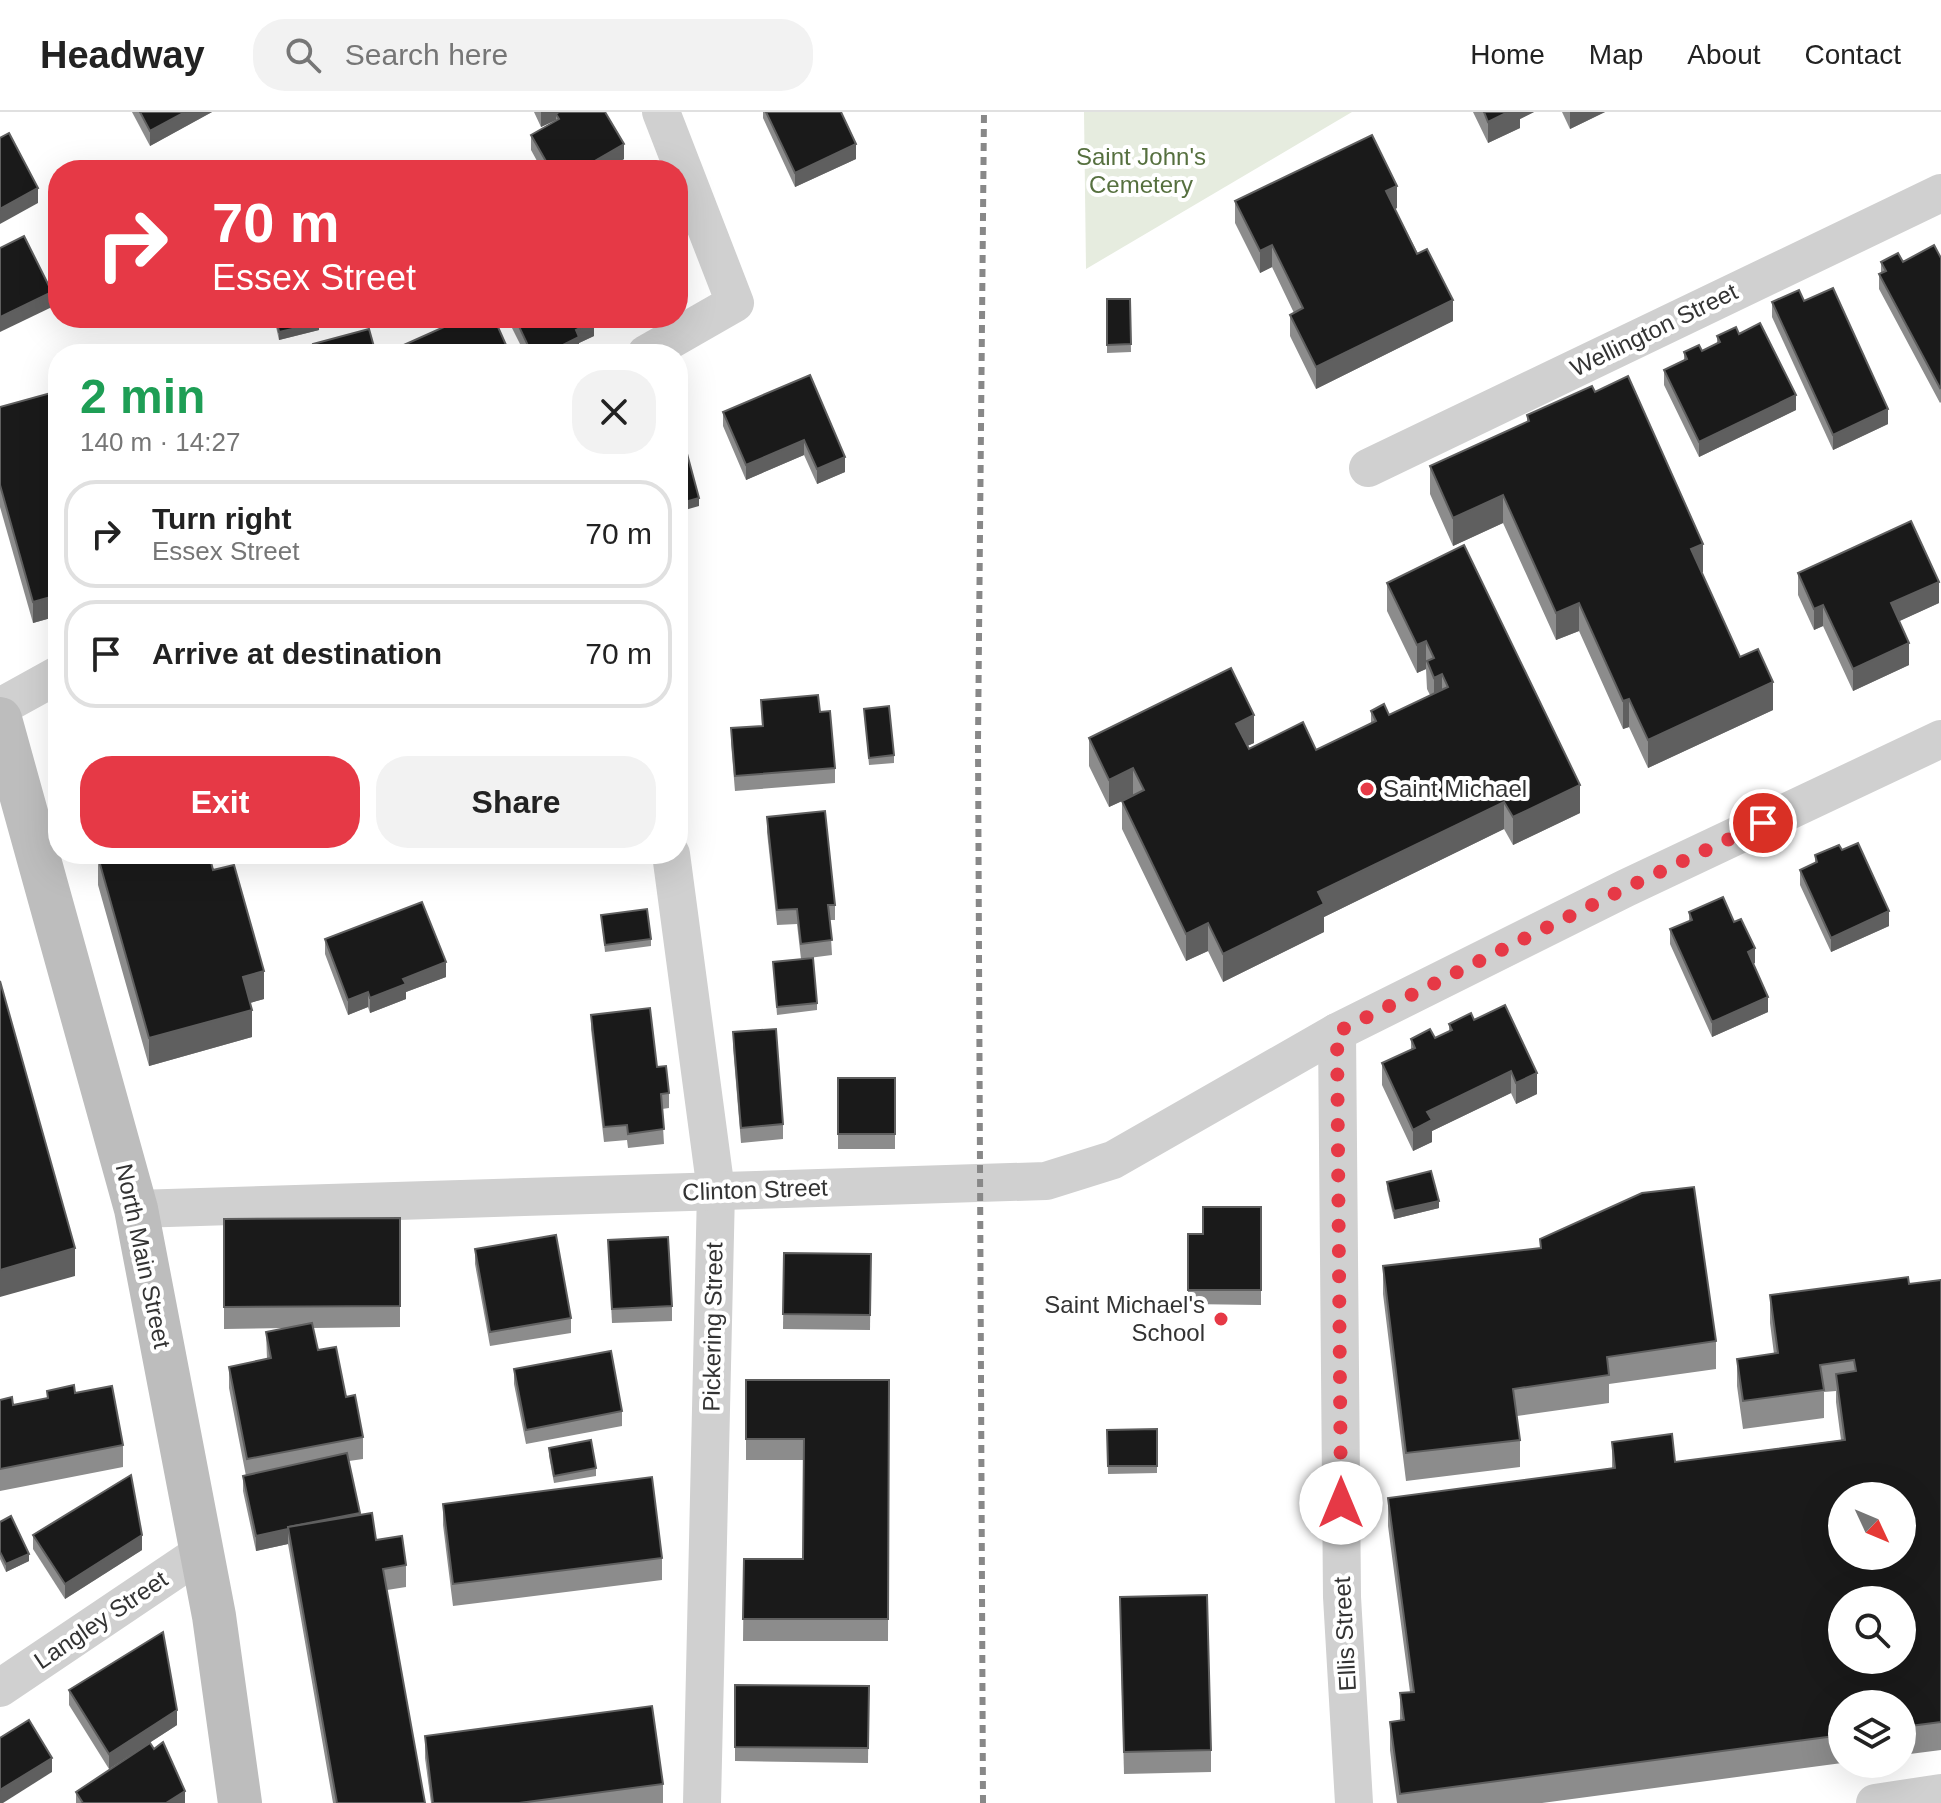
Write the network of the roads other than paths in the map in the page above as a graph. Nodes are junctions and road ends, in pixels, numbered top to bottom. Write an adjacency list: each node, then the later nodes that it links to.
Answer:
1 (661, 112): 2 (street)
2 (680, 160)
3 (688, 182): 5 (street)
4 (1941, 193): 6 (street, Wellington Street)
5 (663, 344)
6 (1368, 468)
7 (48, 681): 8 (street)
8 (0, 707)
9 (0, 719): 14 (main road, North Main Street)
10 (1941, 739): 12 (street, Clinton Street)
11 (672, 864): 13 (street, Pickering Street)
12 (1337, 1032): 13 (street, Clinton Street); 20 (street, Ellis Street)
13 (716, 1191): 14 (street, Clinton Street); 19 (street, Pickering Street)
14 (136, 1209): 15 (main road, North Main Street)
15 (202, 1552): 16 (street, Langley Street); 18 (main road, North Main Street)
16 (0, 1688)
17 (1941, 1793): 21 (street)
18 (240, 1803)
19 (702, 1803)
20 (1354, 1803)
21 (1875, 1803)

